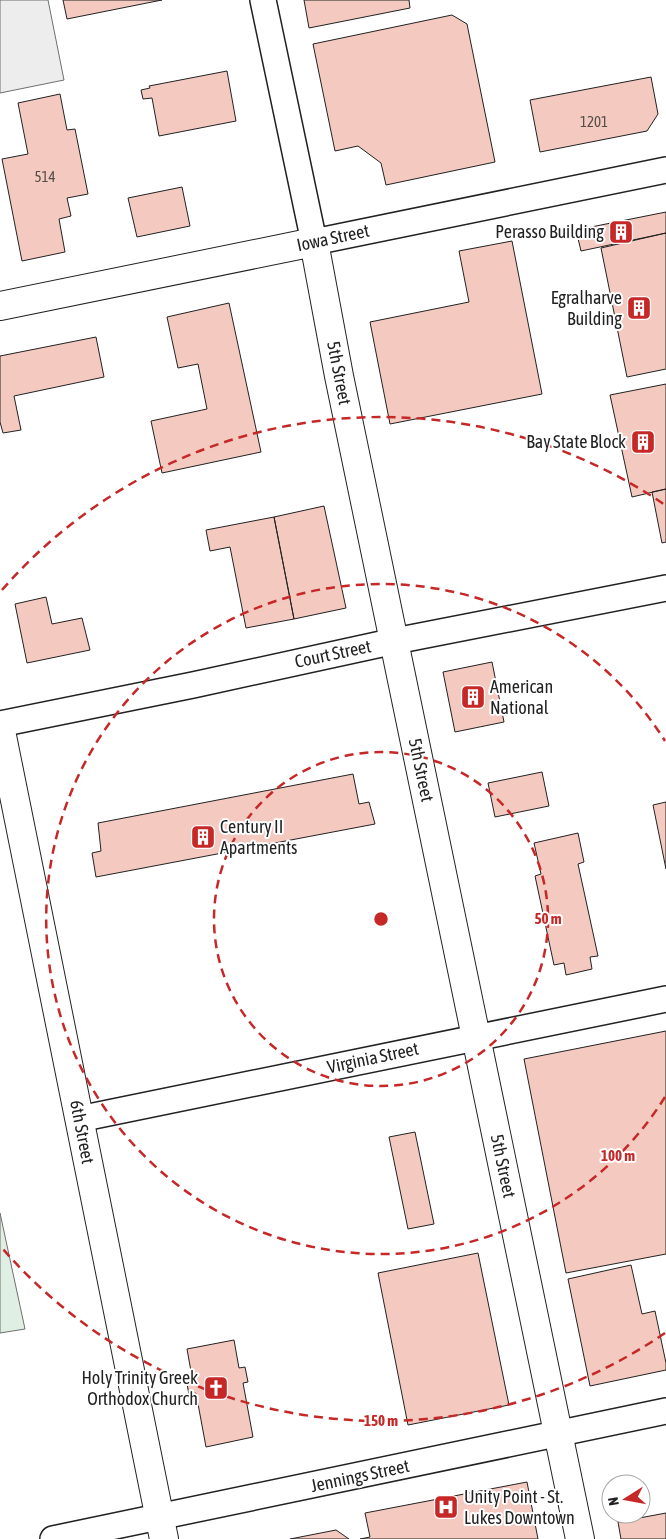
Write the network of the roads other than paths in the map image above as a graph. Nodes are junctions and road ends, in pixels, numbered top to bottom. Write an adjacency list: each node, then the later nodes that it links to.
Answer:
1 (263, 0): 3 (street, 5th Street)
2 (666, 170): 3 (street, Iowa Street)
3 (314, 242): 4 (main road, Iowa Street); 6 (main road, 5th Street)
4 (0, 306)
5 (666, 588): 6 (street, Court Street)
6 (395, 641): 7 (street, Court Street); 9 (main road, 5th Street)
7 (0, 725): 10 (main road, 6th Street)
8 (666, 999): 9 (street, Virginia Street)
9 (477, 1037): 10 (street, Virginia Street); 12 (main road, 5th Street)
10 (80, 1119): 13 (main road, 6th Street)
11 (666, 1411): 12 (street, Jennings Street)
12 (558, 1434): 13 (street, Jennings Street); 15 (main road, 5th Street)
13 (162, 1528): 14 (street, Jennings Street)
14 (53, 1539)
15 (580, 1539)

